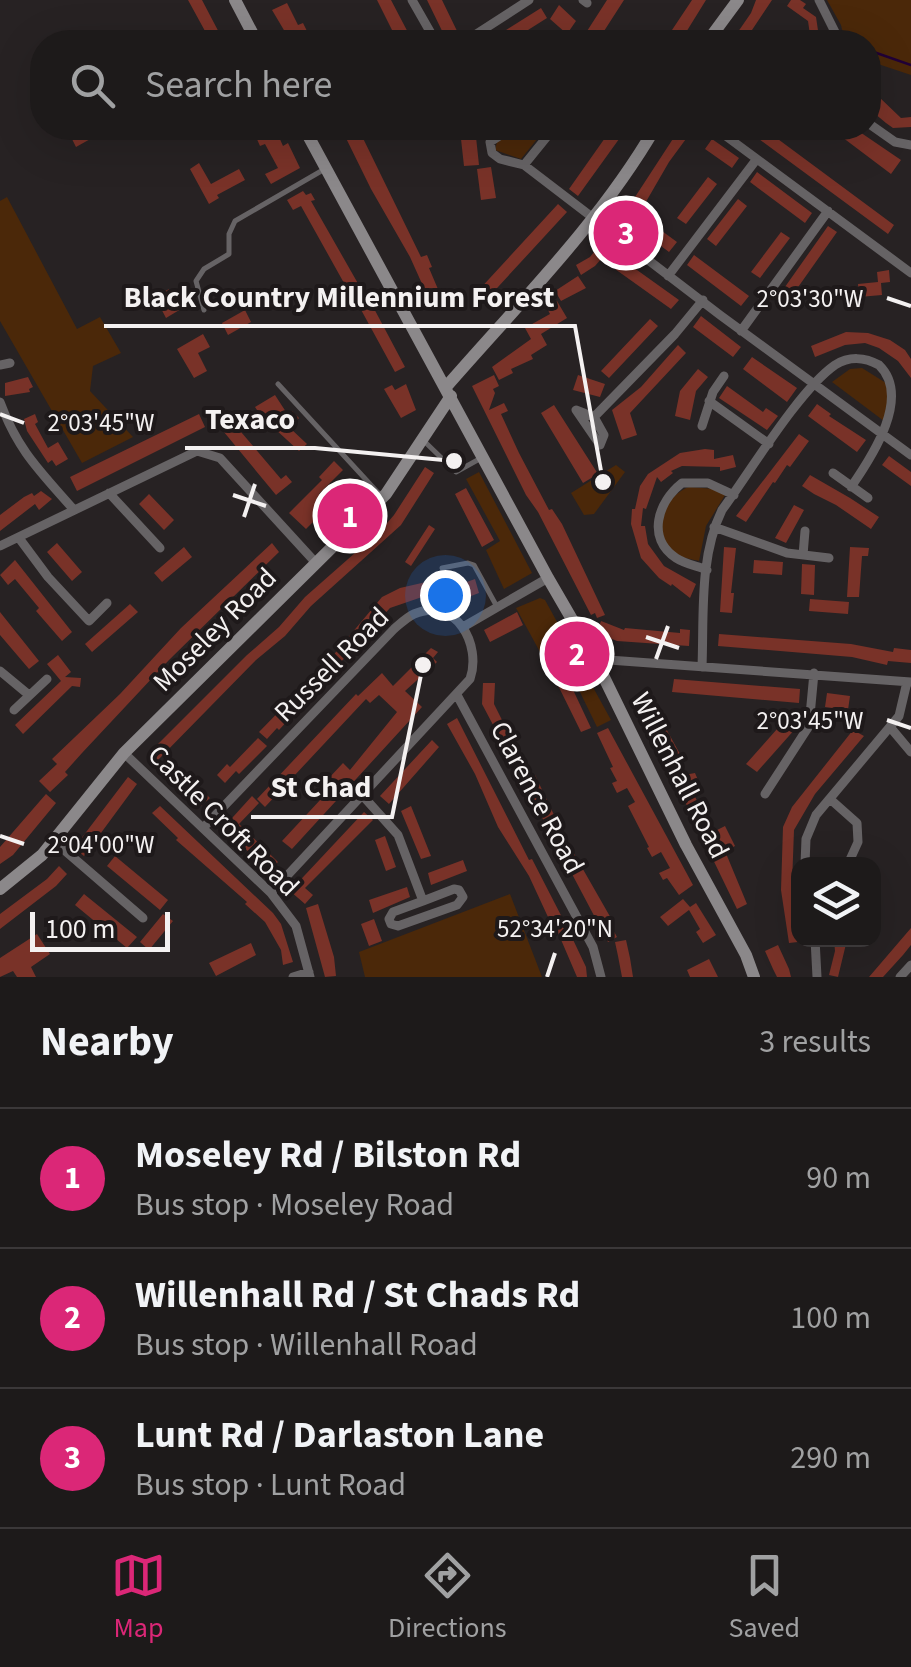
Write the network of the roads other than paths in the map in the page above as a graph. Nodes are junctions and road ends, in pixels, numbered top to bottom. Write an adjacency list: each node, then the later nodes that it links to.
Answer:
1 (412, 0): 7 (street)
2 (530, 0): 8 (street)
3 (738, 0): 9 (street)
4 (819, 0): 10 (street)
5 (238, 1): 6 (street)
6 (251, 30)
7 (429, 30)
8 (483, 30)
9 (716, 30)
10 (835, 30)
11 (881, 132): 17 (street)
12 (311, 140): 20 (street, Willenhall Road)
13 (493, 140): 19 (street)
14 (544, 140): 19 (street)
15 (648, 140): 22 (street, Moseley Road)
16 (730, 140): 18 (street)
17 (911, 145)
18 (756, 160): 21 (street); 24 (street)
19 (524, 165): 22 (street)
20 (326, 168): 26 (lane); 31 (street, Willenhall Road)
21 (828, 211): 23 (street); 27 (street)
22 (593, 218): 24 (street); 31 (street, Moseley Road)
23 (911, 273)
24 (668, 276): 25 (street)
25 (702, 300): 27 (street); 34 (street)
26 (204, 310)
27 (741, 331): 30 (street)
28 (724, 376): 32 (street)
29 (278, 384): 45 (lane)
30 (814, 385): 36 (street); 36 (street); 38 (street)
31 (448, 391): 37 (street, Moseley Road); 40 (street, Willenhall Road)
32 (709, 401): 35 (street); 38 (street)
33 (0, 402): 47 (street)
34 (594, 417)
35 (702, 426)
36 (886, 437): 39 (street); 42 (street)
37 (423, 440): 40 (lane); 45 (street, Moseley Road)
38 (769, 444): 44 (street)
39 (911, 455)
40 (484, 456): 58 (street, Willenhall Road)
41 (833, 472): 42 (street)
42 (852, 487): 46 (street)
43 (109, 493): 47 (street); 52 (street); 55 (street)
44 (734, 495): 48 (street); 57 (street)
45 (383, 498): 55 (street, Moseley Road)
46 (868, 498)
47 (74, 510): 50 (street)
48 (714, 527): 53 (street); 57 (street)
49 (805, 531): 53 (street)
50 (19, 538): 51 (street); 59 (street)
51 (0, 546)
52 (160, 548)
53 (804, 555): 54 (street)
54 (829, 558)
55 (316, 562): 73 (street, Moseley Road)
56 (442, 568): 60 (lane)
57 (707, 570): 63 (street)
58 (548, 578): 60 (street); 62 (street, Willenhall Road)
59 (108, 603)
60 (496, 606): 61 (street)
61 (463, 627): 69 (street); 77 (street, Russell Road)
62 (595, 659): 63 (street); 90 (street, Willenhall Road)
63 (702, 667): 65 (street)
64 (0, 670): 68 (street)
65 (814, 673): 67 (street); 74 (street)
66 (47, 679): 68 (street)
67 (909, 682): 71 (street)
68 (29, 694): 70 (street)
69 (457, 694): 75 (street); 89 (street, Clarence Road)
70 (14, 710)
71 (890, 727): 72 (street); 76 (street)
72 (911, 752)
73 (124, 753): 77 (street, Castle Croft Road); 78 (street, Moseley Road)
74 (765, 794)
75 (363, 796): 82 (street); 83 (street)
76 (830, 798): 79 (street); 80 (street)
77 (203, 828): 82 (street, Castle Croft Road)
78 (55, 842): 81 (street, Moseley Road); 84 (street)
79 (806, 857)
80 (851, 857)
81 (0, 889)
82 (271, 893): 87 (street, Castle Croft Road)
83 (423, 900): 83 (street)
84 (144, 918)
85 (815, 947): 91 (street)
86 (911, 965): 92 (street)
87 (309, 975): 88 (street)
88 (293, 977)
89 (601, 977)
90 (754, 977)
91 (817, 977)
92 (900, 977)

